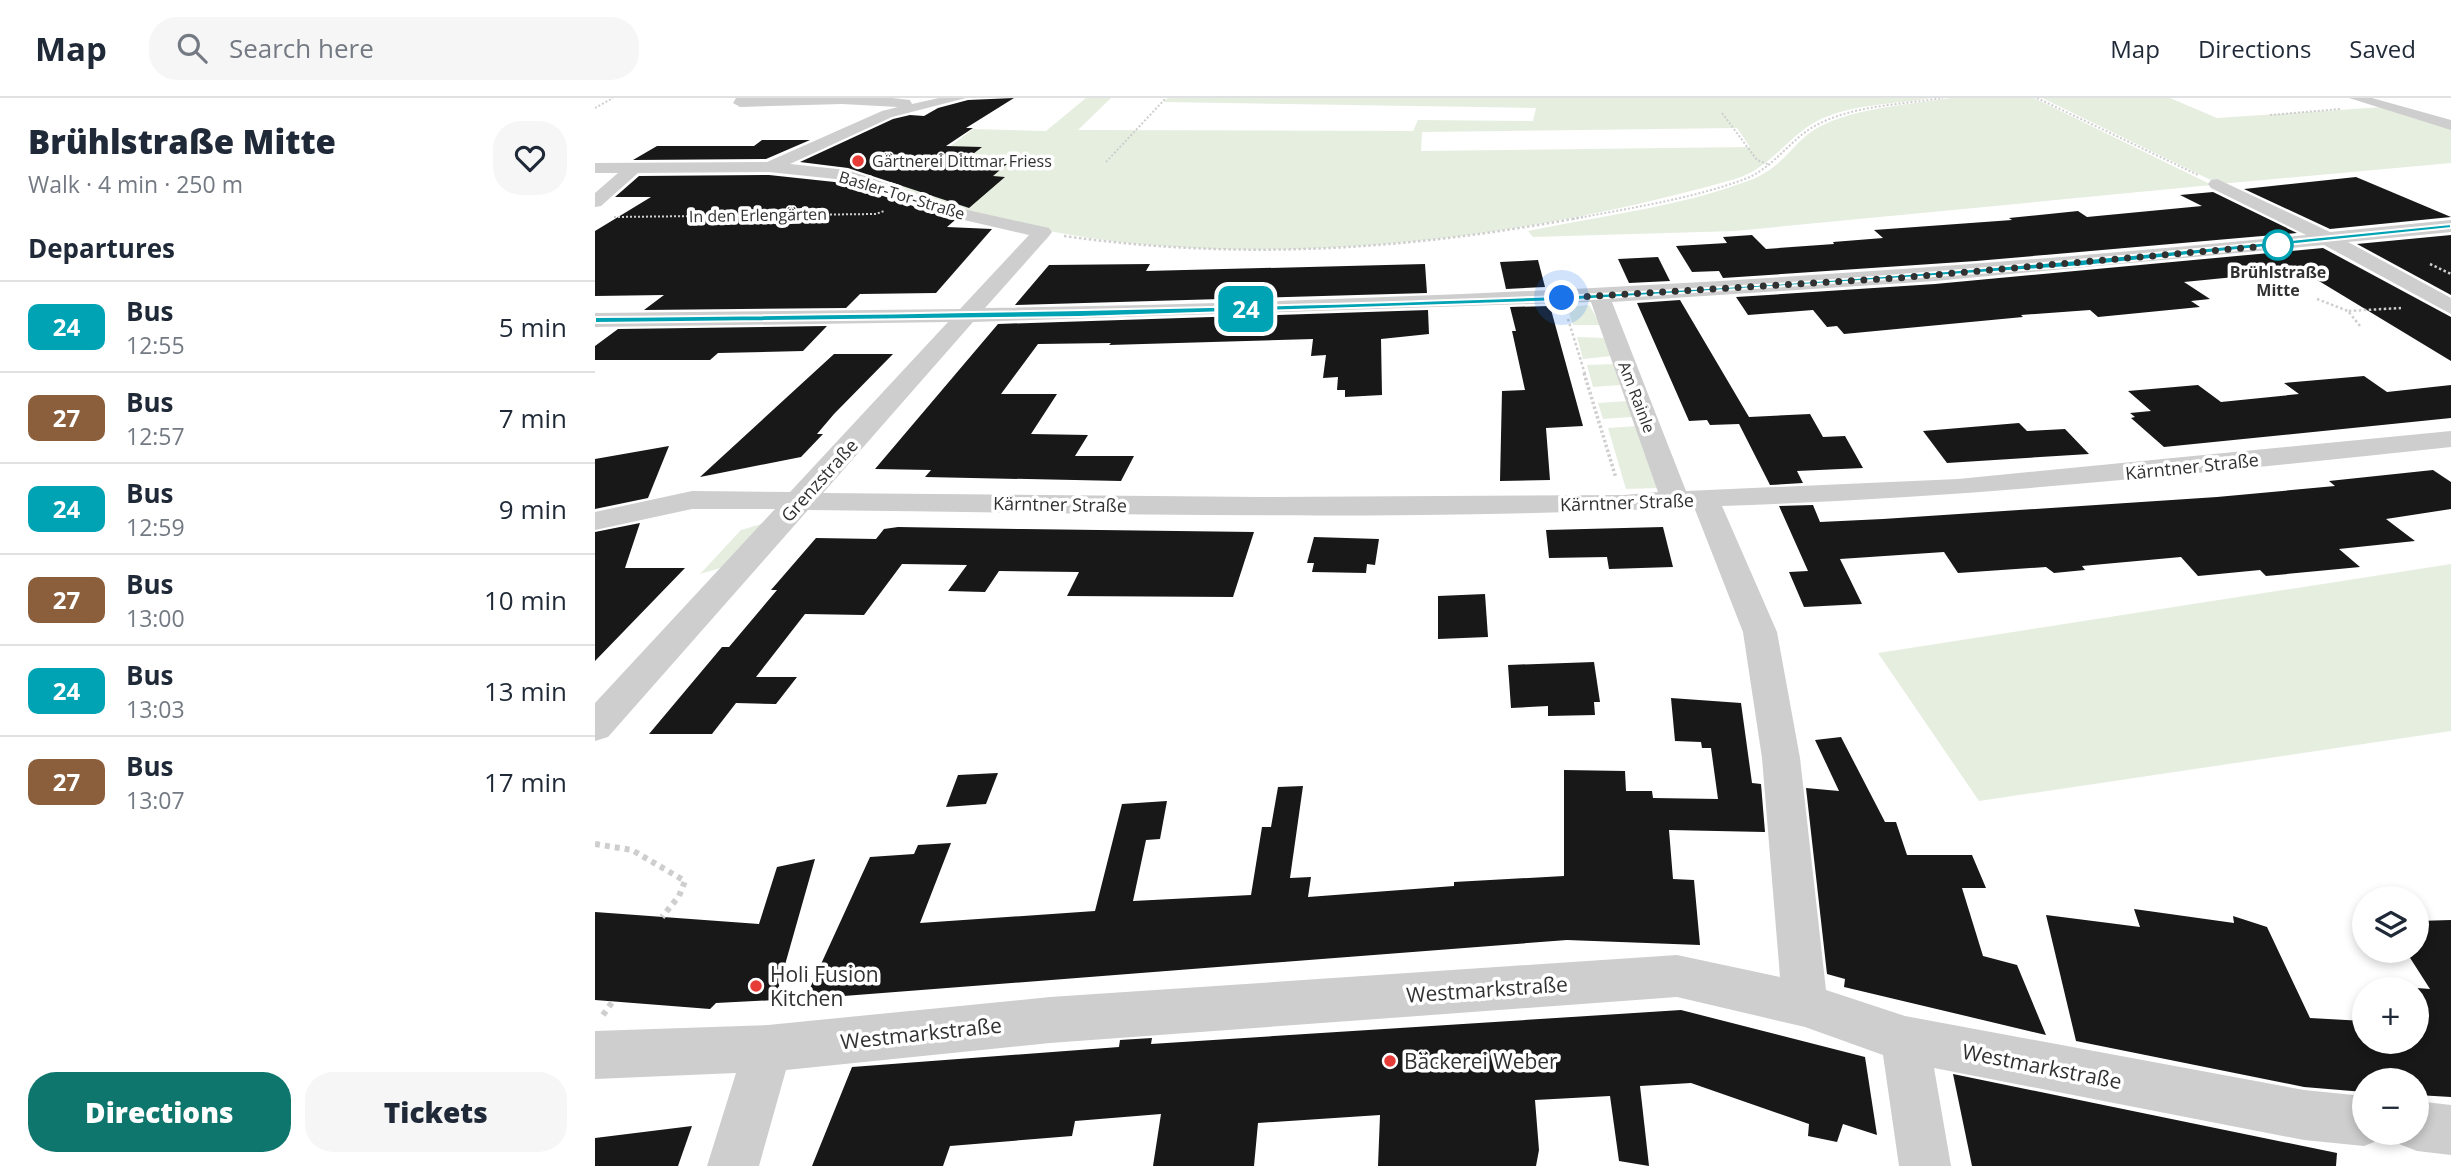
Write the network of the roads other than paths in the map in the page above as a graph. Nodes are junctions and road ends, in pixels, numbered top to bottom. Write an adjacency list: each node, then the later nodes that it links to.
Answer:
1 (744, 98): 4 (street)
2 (959, 98): 4 (street)
3 (2356, 98): 5 (street)
4 (913, 106): 7 (street)
5 (2451, 125)
6 (635, 167): 7 (street, Basler-Tor-Straße); 8 (street, Basler-Tor-Straße); 11 (street)
7 (769, 167): 10 (street, Basler-Tor-Straße)
8 (595, 168)
9 (2217, 184): 15 (street)
10 (887, 188): 12 (street); 14 (street, Basler-Tor-Straße)
11 (595, 202)
12 (861, 211)
13 (2451, 226): 15 (street)
14 (1042, 232): 18 (street, Grenzstraße)
15 (2329, 240): 16 (street); 17 (street)
16 (1599, 296): 18 (street); 21 (street, Am Rainle)
17 (2449, 306)
18 (969, 316): 19 (street); 22 (street, Grenzstraße)
19 (595, 320)
20 (2451, 439): 21 (street, Kärntner Straße)
21 (1690, 499): 22 (street, Kärntner Straße); 25 (street, Am Rainle)
22 (800, 502): 23 (street, Kärntner Straße); 24 (street, Grenzstraße)
23 (595, 521)
24 (595, 727)
25 (1805, 1005): 26 (street, Westmarkstraße); 27 (street, Westmarkstraße)
26 (1905, 1039): 29 (street, Westmarkstraße); 33 (street)
27 (768, 1048): 28 (street, Westmarkstraße); 32 (street)
28 (595, 1055)
29 (2352, 1120)
30 (2429, 1127): 31 (street)
31 (2451, 1130)
32 (733, 1166)
33 (1925, 1166)

